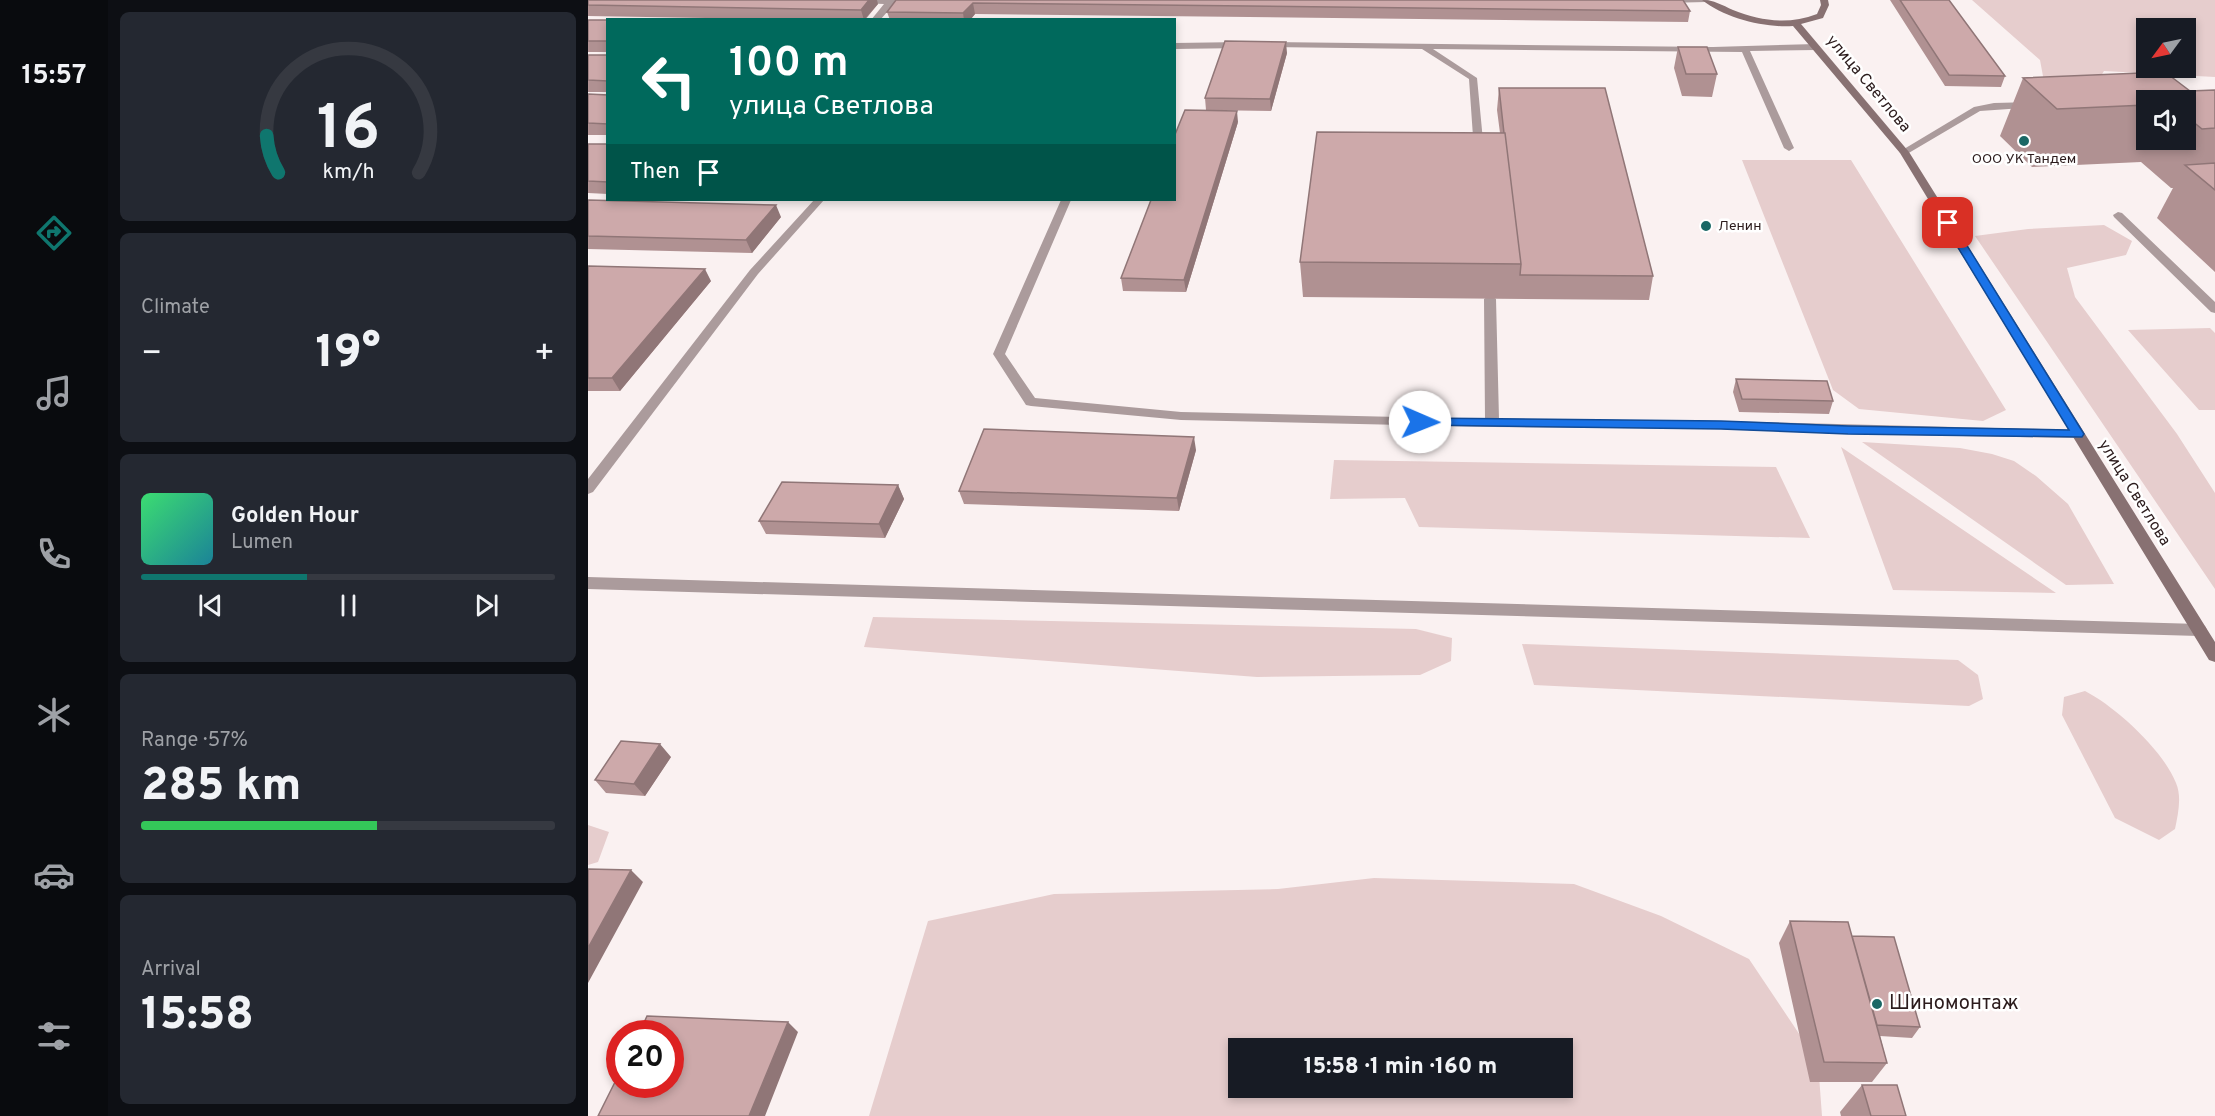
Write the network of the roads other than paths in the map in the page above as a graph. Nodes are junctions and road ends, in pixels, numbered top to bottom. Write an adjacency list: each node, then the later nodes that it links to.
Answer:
1 (1706, 0): 5 (street); 7 (street)
2 (1824, 0): 7 (street, улица Светлова)
3 (848, 1): 4 (street)
4 (892, 1): 6 (street)
5 (1650, 1)
6 (877, 18)
7 (1797, 25): 9 (street, улица Светлова)
8 (1176, 46): 10 (street)
9 (1816, 47): 11 (street); 14 (street, улица Светлова)
10 (1424, 48): 11 (street); 15 (street)
11 (1745, 49): 13 (street)
12 (2038, 104): 14 (street)
13 (1790, 148)
14 (1904, 152): 22 (street, улица Светлова)
15 (1480, 166)
16 (818, 201): 23 (street)
17 (1066, 201): 21 (street)
18 (2118, 215): 20 (street)
19 (1490, 298): 21 (street)
20 (2215, 309)
21 (1492, 423): 22 (street)
22 (2078, 434): 25 (street, улица Светлова)
23 (588, 489)
24 (588, 583): 25 (street)
25 (2199, 630): 26 (street, улица Светлова)
26 (2215, 656)

